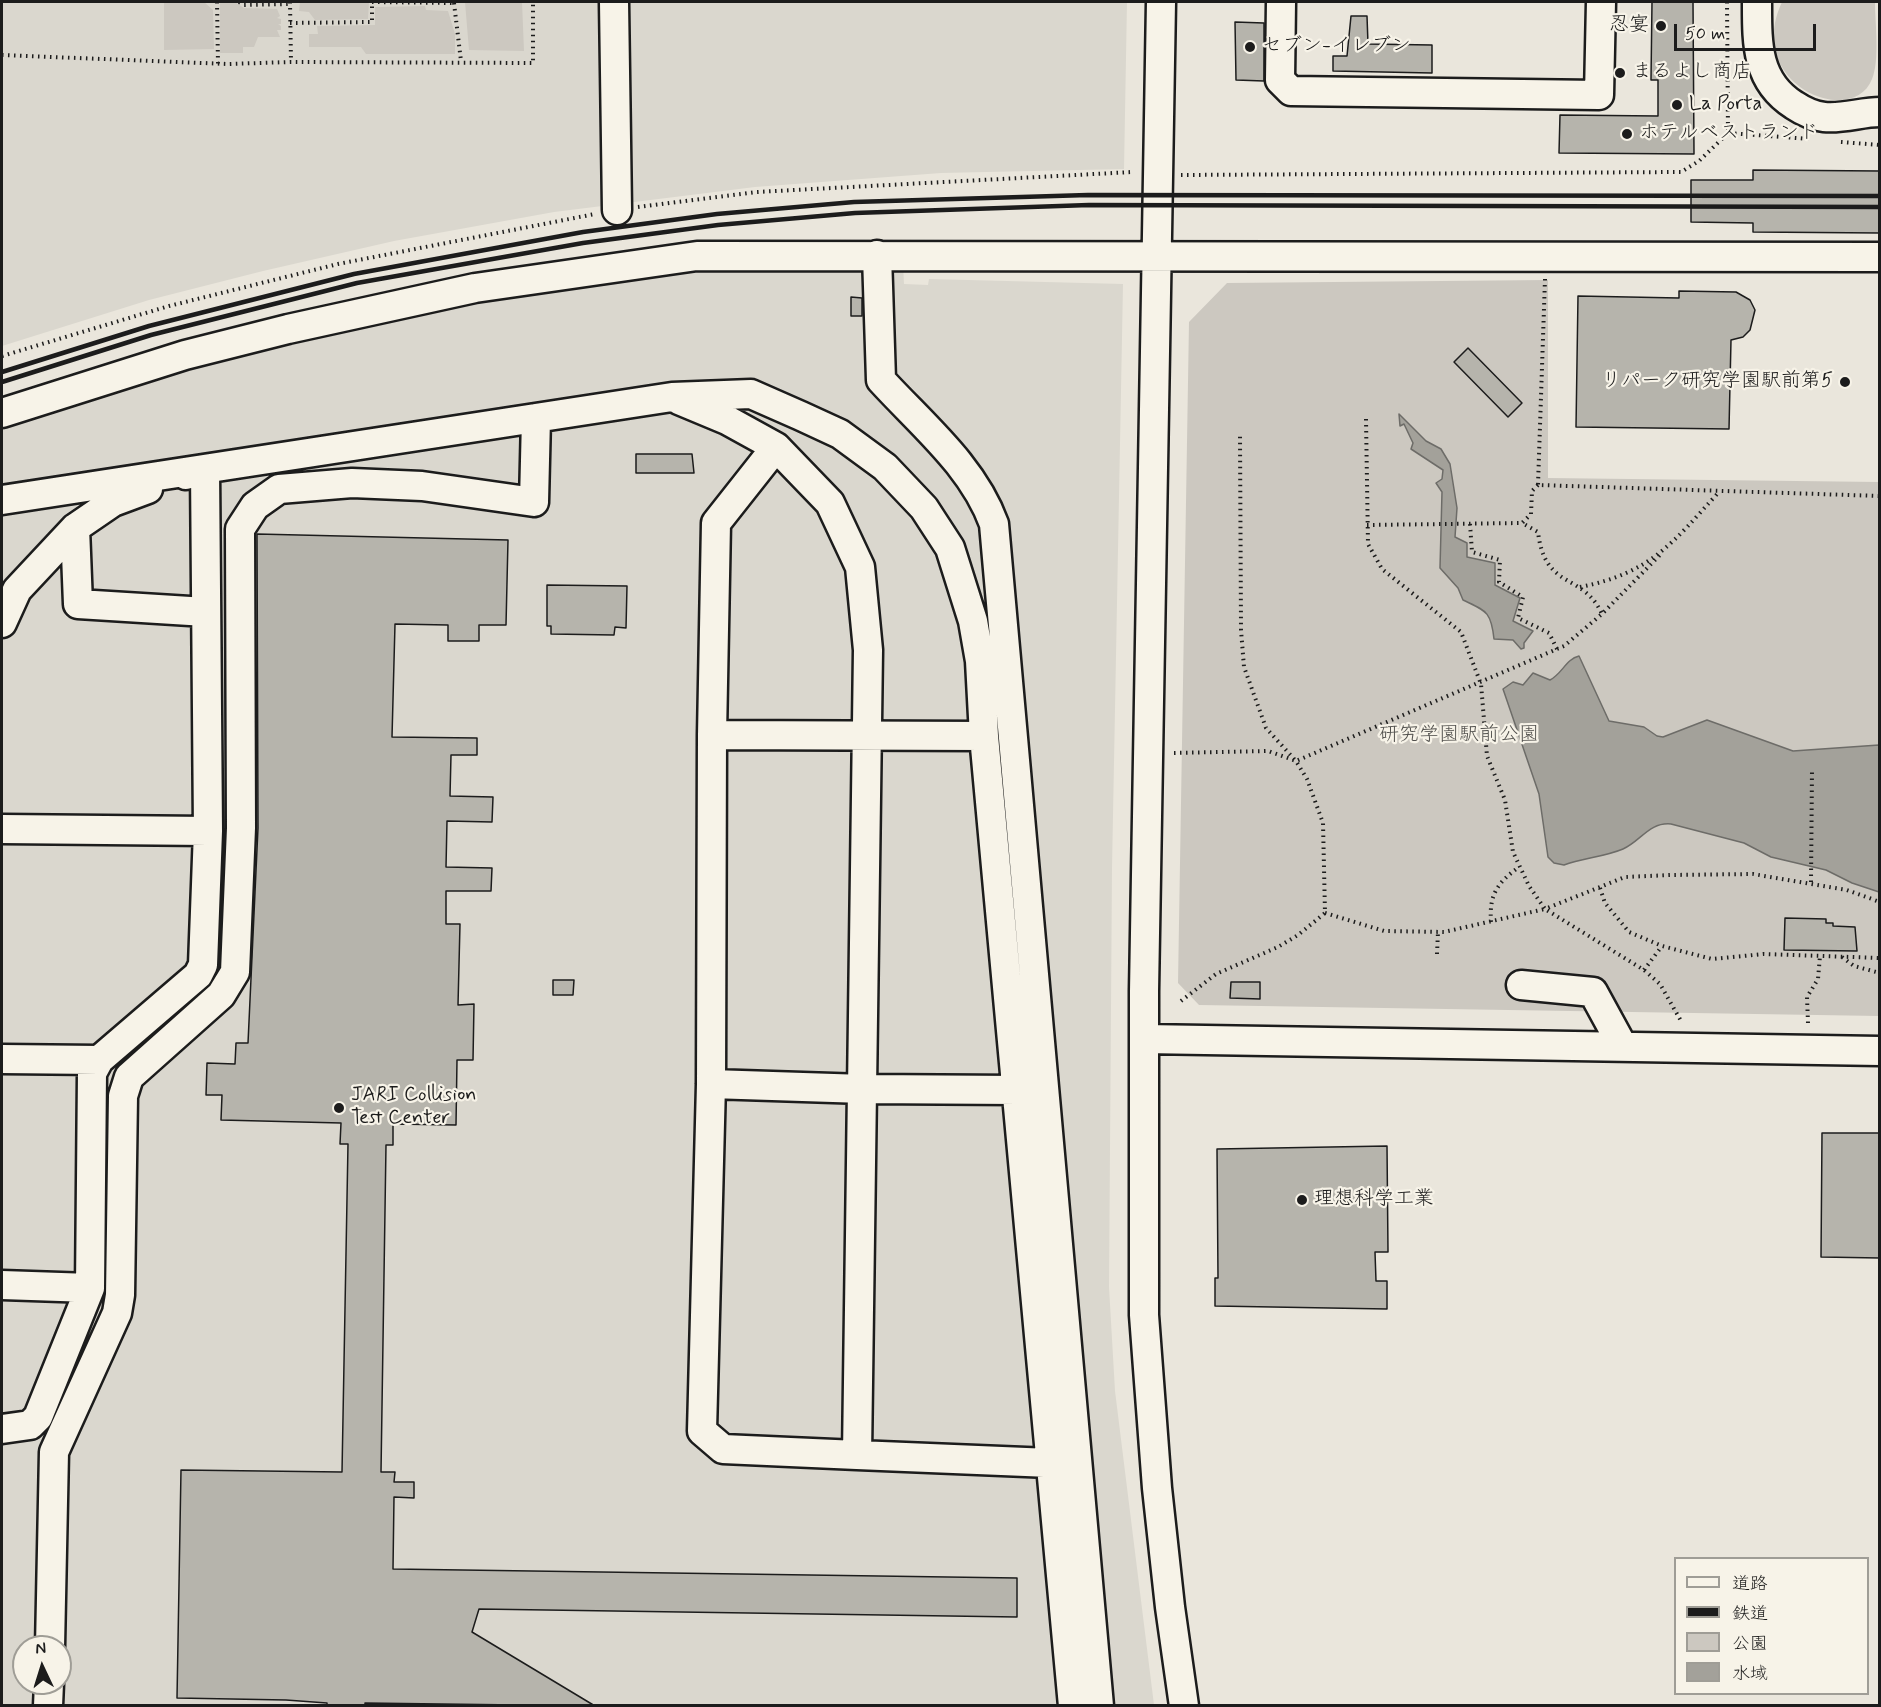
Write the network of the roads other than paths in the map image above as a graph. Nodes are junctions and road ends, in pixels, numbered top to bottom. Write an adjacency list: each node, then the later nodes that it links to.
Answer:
1 (614, 2): 9 (street)
2 (1161, 2): 11 (street)
3 (1281, 2): 4 (street)
4 (1601, 2)
5 (1757, 2): 7 (street)
6 (1770, 2): 7 (street)
7 (1757, 31): 8 (street)
8 (1875, 108)
9 (617, 210)
10 (877, 255): 11 (street); 14 (street); 43 (street)
11 (1158, 257): 12 (street); 28 (street)
12 (1880, 258)
13 (672, 397): 15 (street); 16 (street); 24 (street)
14 (2, 413)
15 (536, 418): 17 (street); 41 (street)
16 (776, 447): 22 (street); 23 (street)
17 (205, 469): 18 (street); 19 (street); 20 (street)
18 (2, 500)
19 (75, 528): 20 (street); 21 (street)
20 (206, 612): 26 (street)
21 (2, 623)
22 (712, 735): 23 (street); 33 (street)
23 (867, 735): 24 (street); 34 (street)
24 (984, 736): 35 (street)
25 (2, 828): 26 (street)
26 (208, 831): 32 (street)
27 (1521, 985): 29 (street)
28 (1144, 1040): 29 (street); 44 (street)
29 (1623, 1047): 30 (street)
30 (1880, 1051)
31 (2, 1059): 32 (street)
32 (99, 1060): 37 (street)
33 (711, 1084): 34 (street); 39 (street)
34 (864, 1089): 35 (street); 39 (street)
35 (1017, 1090): 40 (street)
36 (2, 1285): 37 (street)
37 (90, 1288): 38 (street)
38 (2, 1429)
39 (857, 1455): 40 (street)
40 (1050, 1463): 42 (street)
41 (50, 1635)
42 (1074, 1706)
43 (1099, 1706)
44 (1184, 1706)

